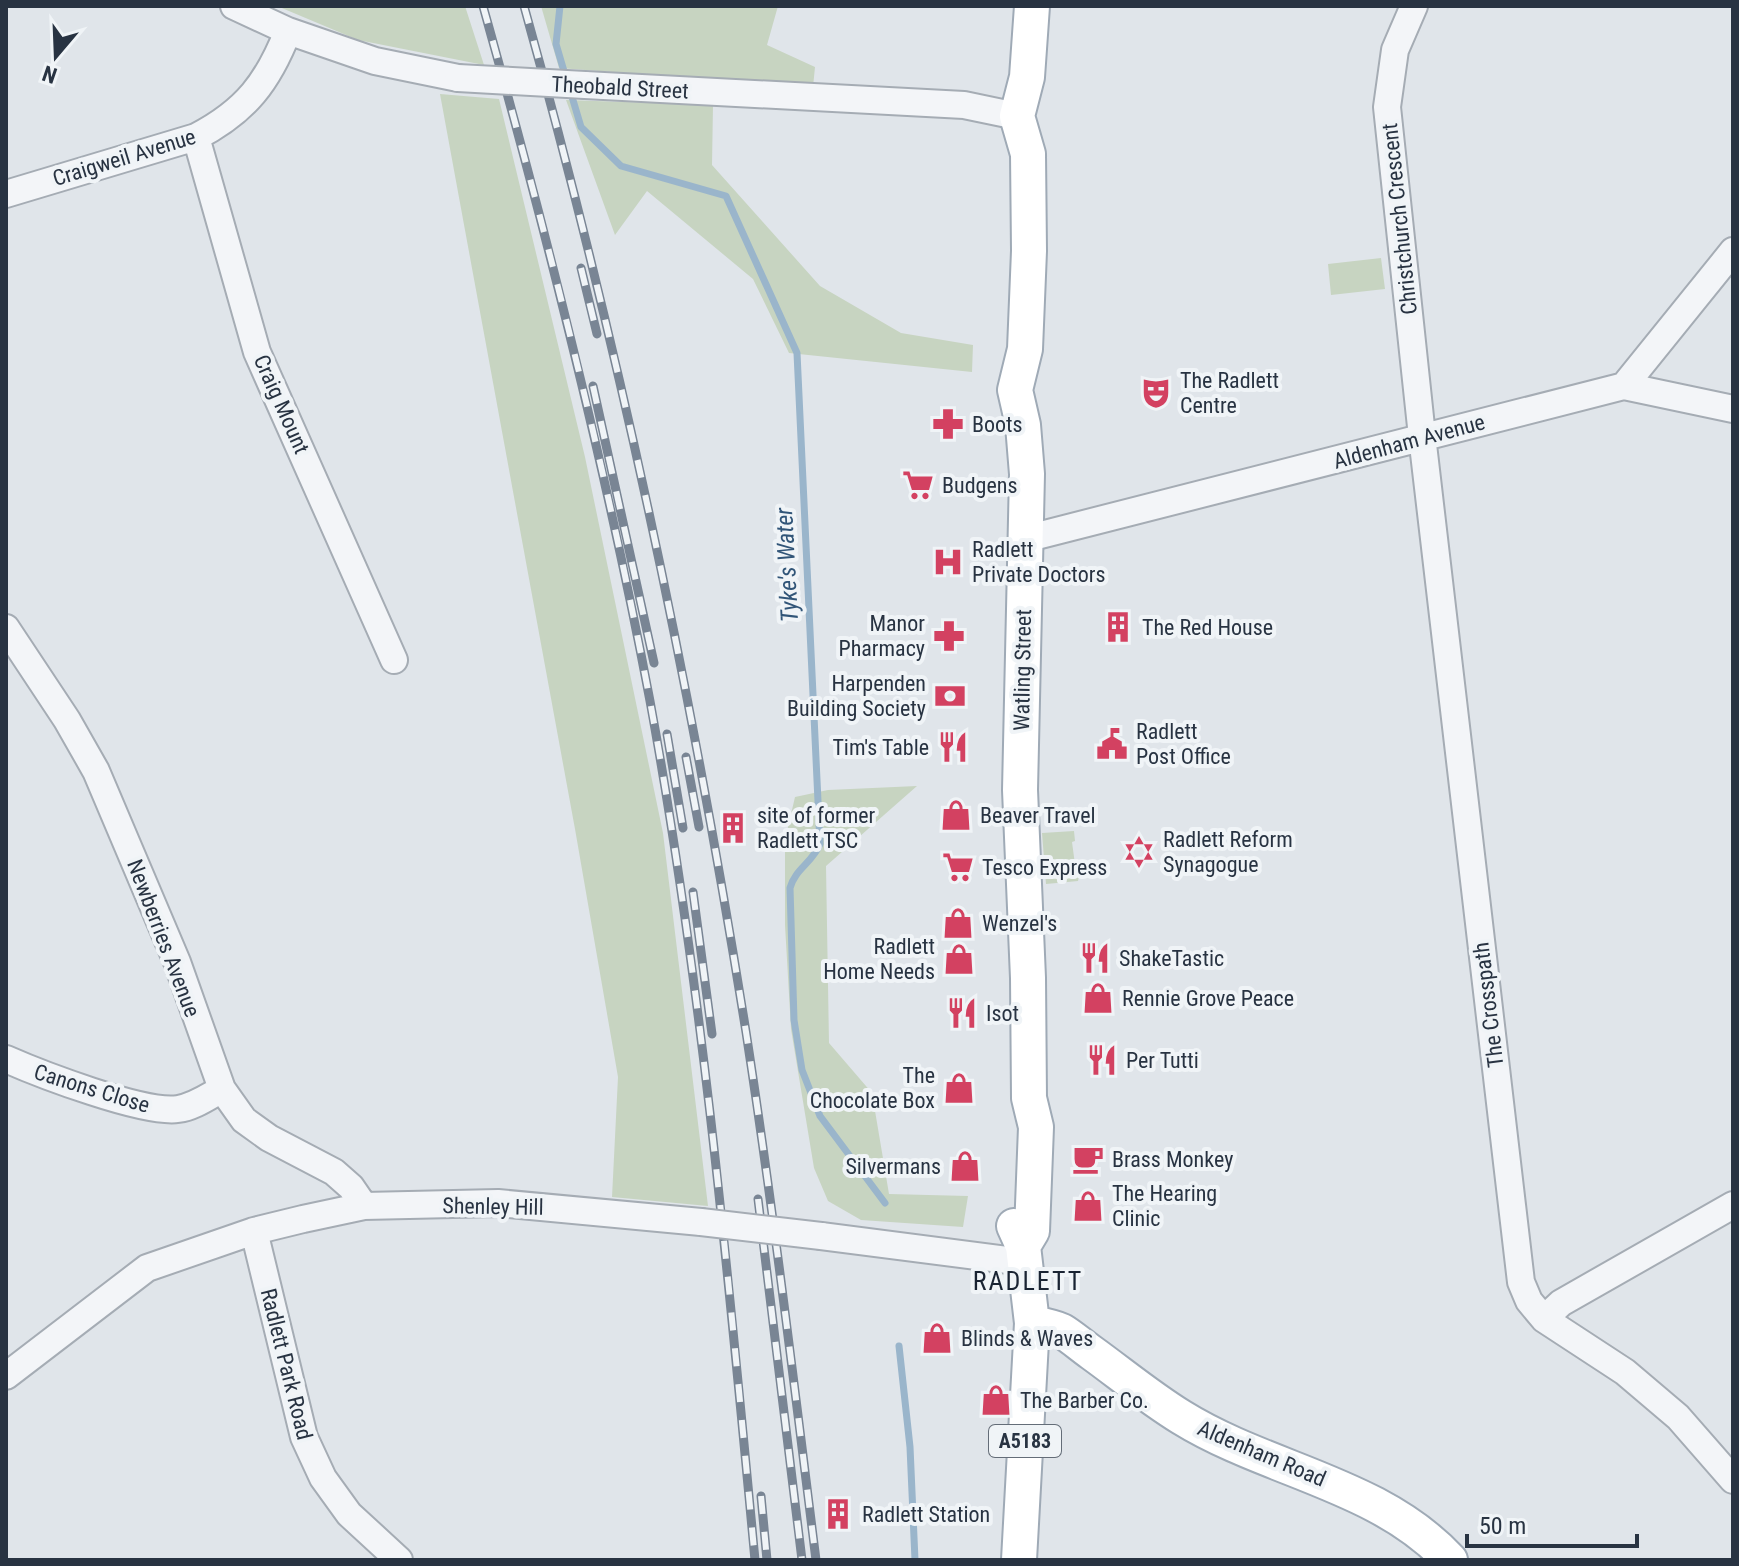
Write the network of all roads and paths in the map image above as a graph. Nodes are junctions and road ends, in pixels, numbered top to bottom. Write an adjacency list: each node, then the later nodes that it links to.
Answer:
1 (234, 6): 4 (street, Theobald Street)
2 (1032, 6): 5 (main road)
3 (1414, 6): 11 (street, Christchurch Crescent)
4 (288, 31): 5 (street, Theobald Street, bridge); 6 (street, Craigweil Avenue)
5 (1017, 116): 12 (main road, Watling Street / A5183)
6 (196, 137): 7 (street, Craigweil Avenue); 14 (street, Craig Mount)
7 (6, 194)
8 (1733, 251): 9 (street)
9 (1624, 386): 10 (street); 11 (street, Aldenham Avenue)
10 (1733, 409)
11 (1422, 436): 12 (street, Aldenham Avenue); 21 (street, The Crosspath)
12 (1025, 539): 20 (main road, Watling Street / A5183)
13 (6, 628): 16 (street, Newberries Avenue)
14 (394, 660)
15 (6, 1059): 16 (street, Canons Close)
16 (222, 1089): 18 (street, Newberries Avenue)
17 (1733, 1205): 21 (street)
18 (364, 1206): 19 (street, Shenley Hill); 20 (street, Shenley Hill, bridge)
19 (254, 1231): 23 (street, Shenley Hill); 25 (street, Radlett Park Road)
20 (1023, 1254): 22 (main road, Watling Street / A5183)
21 (1544, 1319): 24 (street, The Crosspath)
22 (1032, 1323): 26 (main road, Watling Street / A5183); 27 (main road, Aldenham Road)
23 (6, 1376)
24 (1733, 1480)
25 (399, 1560)
26 (1019, 1560)
27 (1450, 1560)

